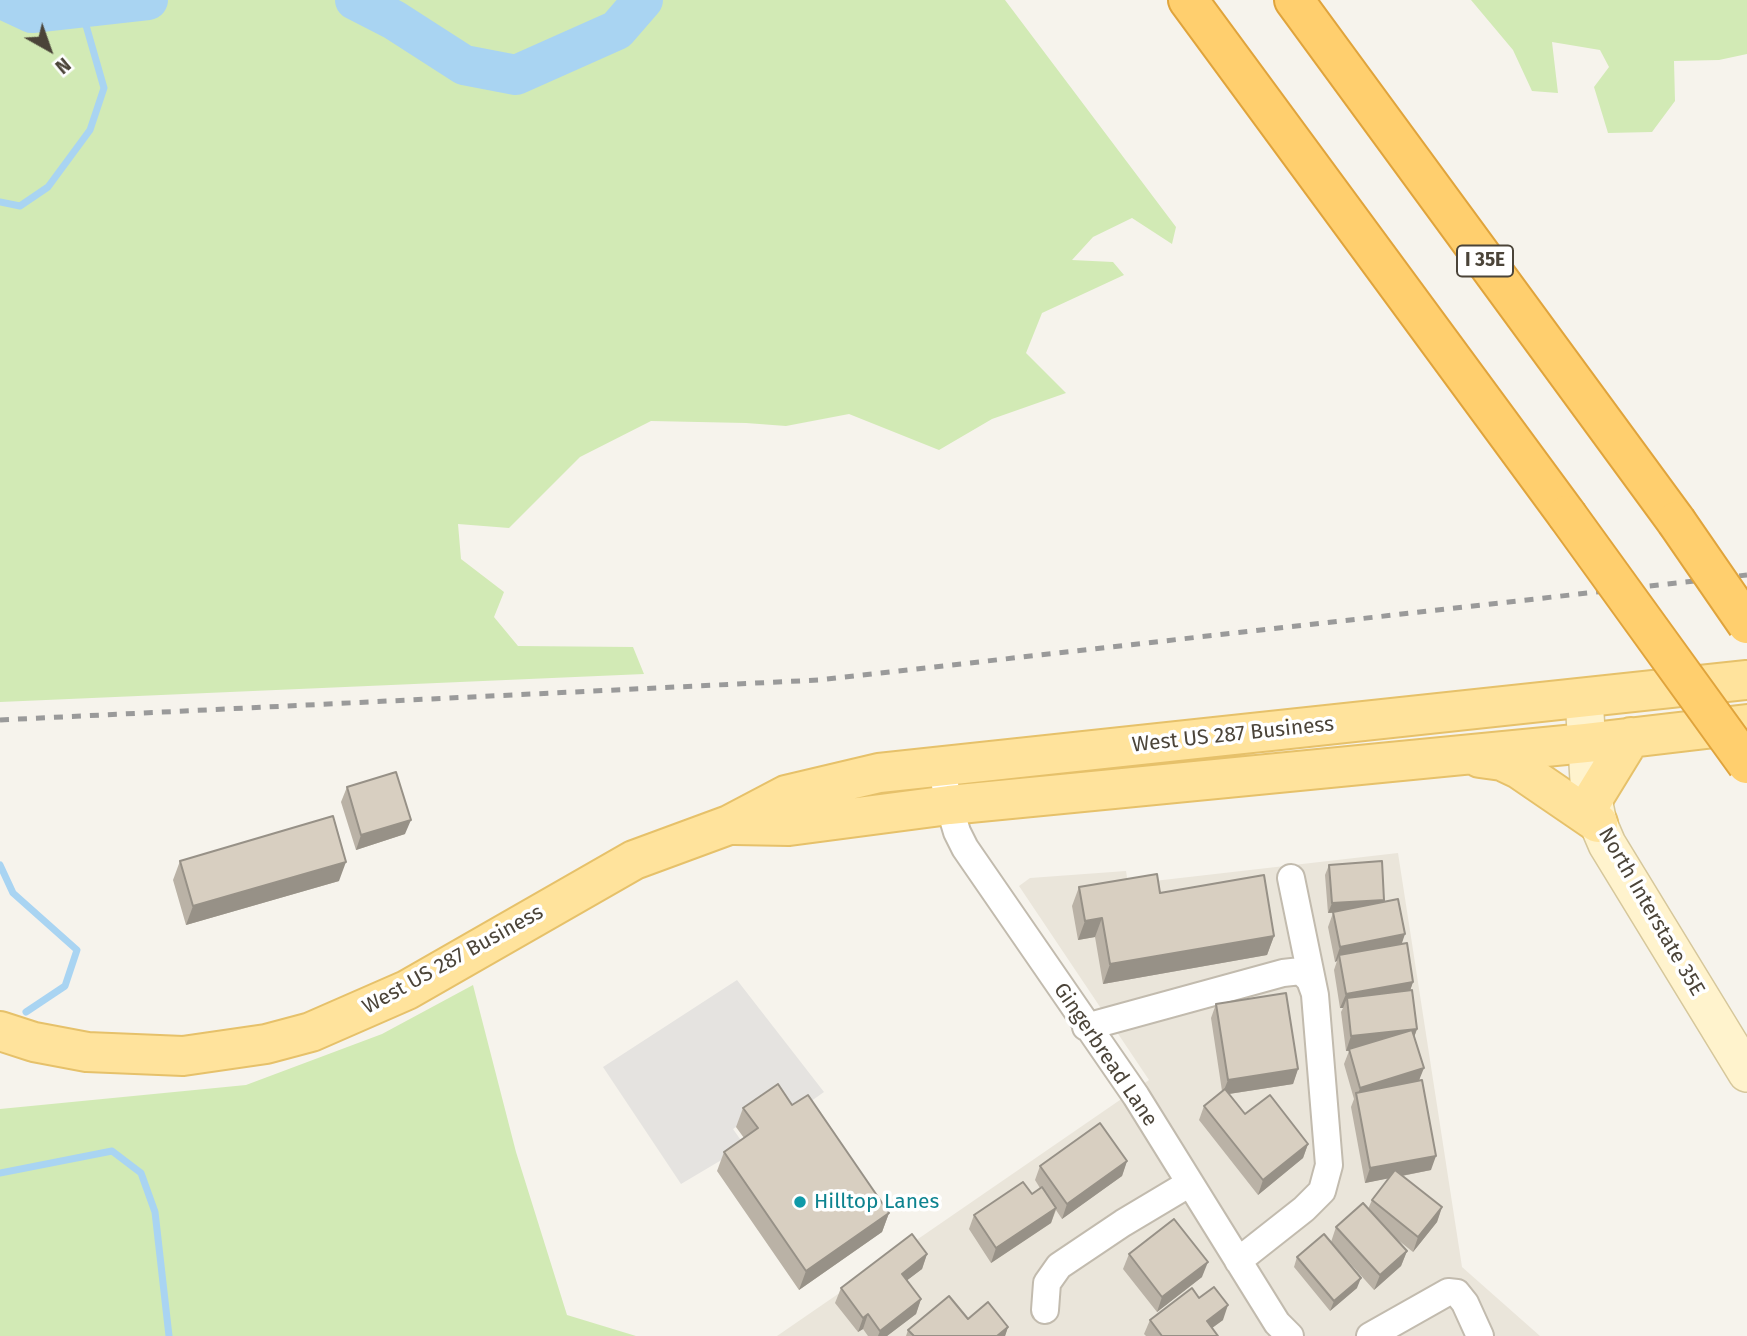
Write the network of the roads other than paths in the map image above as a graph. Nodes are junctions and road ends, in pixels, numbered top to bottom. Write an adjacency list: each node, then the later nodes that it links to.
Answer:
1 (1188, 0): 10 (highway, bridge)
2 (1294, 0): 3 (highway, I 35E, bridge)
3 (1747, 624)
4 (1747, 680): 5 (main road, West US 287 Business)
5 (1584, 698): 8 (main road, North Interstate 35E); 11 (main road, West US 287 Business)
6 (1747, 724): 7 (main road, West US 287 Business)
7 (1631, 737): 8 (main road, West US 287 Business); 13 (main road)
8 (1586, 743): 9 (main road, West US 287 Business); 13 (main road, North Interstate 35E)
9 (1457, 754): 12 (main road, West US 287 Business); 13 (main road)
10 (1747, 764)
11 (941, 765): 12 (street, Gingerbread Lane); 14 (main road, West US 287 Business)
12 (949, 805): 14 (main road, West US 287 Business); 17 (street, Gingerbread Lane)
13 (1596, 811): 19 (main road, North Interstate 35E)
14 (729, 825): 18 (main road, West US 287 Business)
15 (1291, 878): 16 (street)
16 (1315, 995): 17 (street); 21 (street)
17 (1086, 1027): 20 (street, Gingerbread Lane)
18 (0, 1031)
19 (1747, 1073)
20 (1190, 1183): 21 (street, Gingerbread Lane); 22 (street)
21 (1238, 1261): 23 (street, Gingerbread Lane)
22 (1045, 1310)
23 (1290, 1336)
24 (1370, 1336): 25 (street)
25 (1480, 1336)

